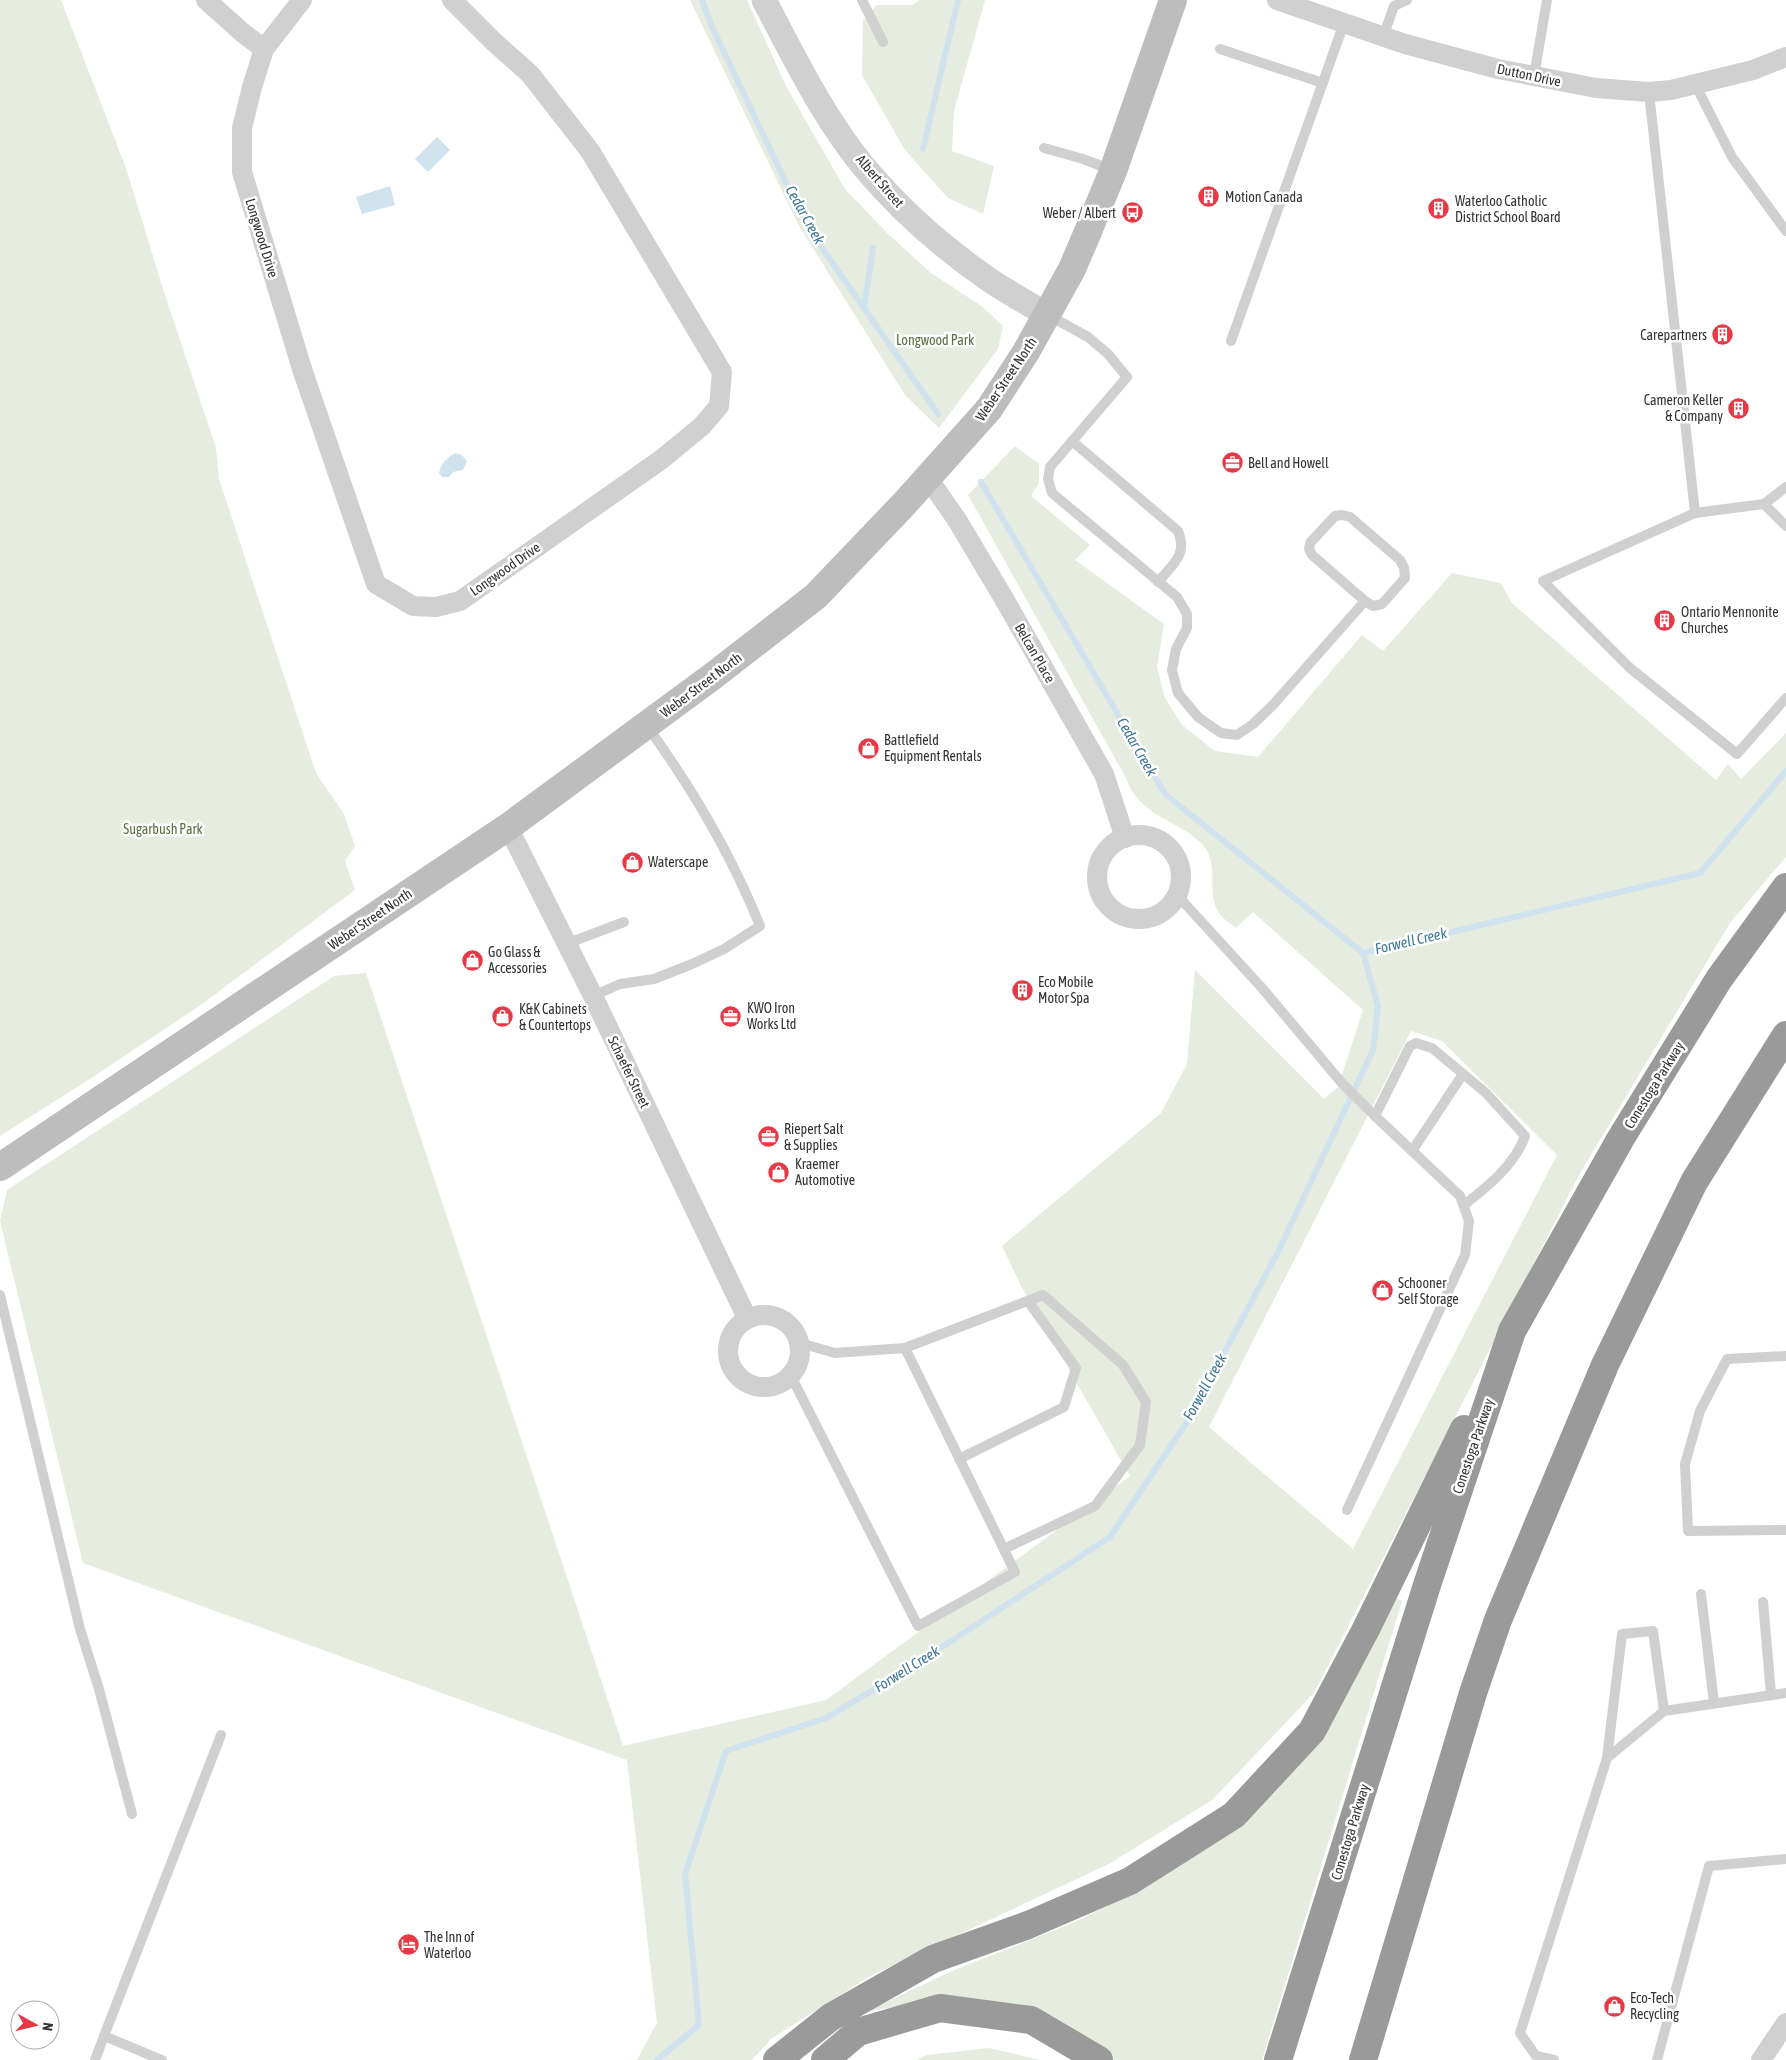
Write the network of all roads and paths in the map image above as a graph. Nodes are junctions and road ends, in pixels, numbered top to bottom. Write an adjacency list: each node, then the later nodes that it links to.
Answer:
1 (206, 0): 15 (street)
2 (302, 0): 15 (street, Longwood Drive)
3 (452, 0): 15 (street, Longwood Drive)
4 (764, 0): 24 (street, Albert Street)
5 (862, 0): 13 (lane)
6 (1173, 0): 22 (main road, Weber Street North)
7 (1277, 0): 11 (street, Dutton Drive)
8 (1407, 0): 10 (lane)
9 (1547, 0): 17 (lane)
10 (1392, 3): 12 (lane)
11 (1344, 23): 12 (street, Dutton Drive); 18 (lane)
12 (1383, 37): 17 (street, Dutton Drive)
13 (883, 42)
14 (1220, 48): 18 (lane)
15 (264, 49)
16 (1786, 57): 19 (street, Dutton Drive)
17 (1534, 76): 20 (street, Dutton Drive)
18 (1323, 83): 25 (lane)
19 (1695, 84): 20 (street, Dutton Drive); 23 (lane)
20 (1649, 92): 30 (lane)
21 (1044, 148): 22 (lane)
22 (1113, 171): 24 (main road, Weber Street North)
23 (1786, 231)
24 (1047, 315): 26 (lane); 27 (main road, Weber Street North)
25 (1231, 341)
26 (1072, 441): 32 (lane); 32 (lane)
27 (928, 478): 35 (main road, Weber Street North); 37 (street, Belcan Place)
28 (1786, 487): 29 (lane)
29 (1764, 504): 30 (lane); 31 (lane)
30 (1695, 513): 34 (lane)
31 (1786, 526)
32 (1158, 582): 33 (lane)
33 (1366, 601): 33 (lane)
34 (1786, 698)
35 (646, 725): 36 (main road, Weber Street North); 42 (lane)
36 (508, 826): 41 (street, Schaefer Street); 47 (main road, Weber Street North)
37 (1125, 838): 39 (street); 39 (street)
38 (1786, 887): 52 (highway, Conestoga Parkway)
39 (1177, 895): 45 (lane)
40 (624, 922): 41 (lane)
41 (566, 944): 42 (street, Schaefer Street)
42 (593, 996): 51 (street, Schaefer Street)
43 (1786, 1035): 79 (highway)
44 (1463, 1074): 45 (lane); 46 (lane); 48 (lane)
45 (1372, 1114): 46 (lane)
46 (1412, 1151): 48 (lane)
47 (0, 1167)
48 (1464, 1205): 58 (lane)
49 (0, 1295): 69 (lane)
50 (1028, 1300): 54 (lane); 57 (lane); 60 (lane)
51 (747, 1318): 53 (street); 56 (street)
52 (1512, 1331): 75 (highway); 78 (highway, Conestoga Parkway)
53 (800, 1344): 54 (lane); 56 (street)
54 (905, 1348): 57 (lane)
55 (1786, 1356): 59 (lane)
56 (791, 1376): 60 (lane)
57 (959, 1459): 60 (lane)
58 (1347, 1510)
59 (1786, 1530)
60 (1004, 1549)
61 (1701, 1594): 65 (lane)
62 (1762, 1602): 64 (lane)
63 (1786, 1693): 64 (lane)
64 (1771, 1694): 65 (lane)
65 (1714, 1703): 66 (lane)
66 (1664, 1711): 68 (lane); 68 (lane)
67 (221, 1735): 72 (lane)
68 (1607, 1758): 80 (lane)
69 (132, 1814)
70 (1786, 1859): 81 (lane)
71 (1786, 2023): 82 (street)
72 (104, 2036): 73 (lane); 74 (lane)
73 (95, 2060)
74 (162, 2060)
75 (777, 2060)
76 (825, 2060): 77 (highway)
77 (1100, 2060)
78 (1278, 2060)
79 (1363, 2060)
80 (1554, 2060)
81 (1657, 2060)
82 (1761, 2060)

